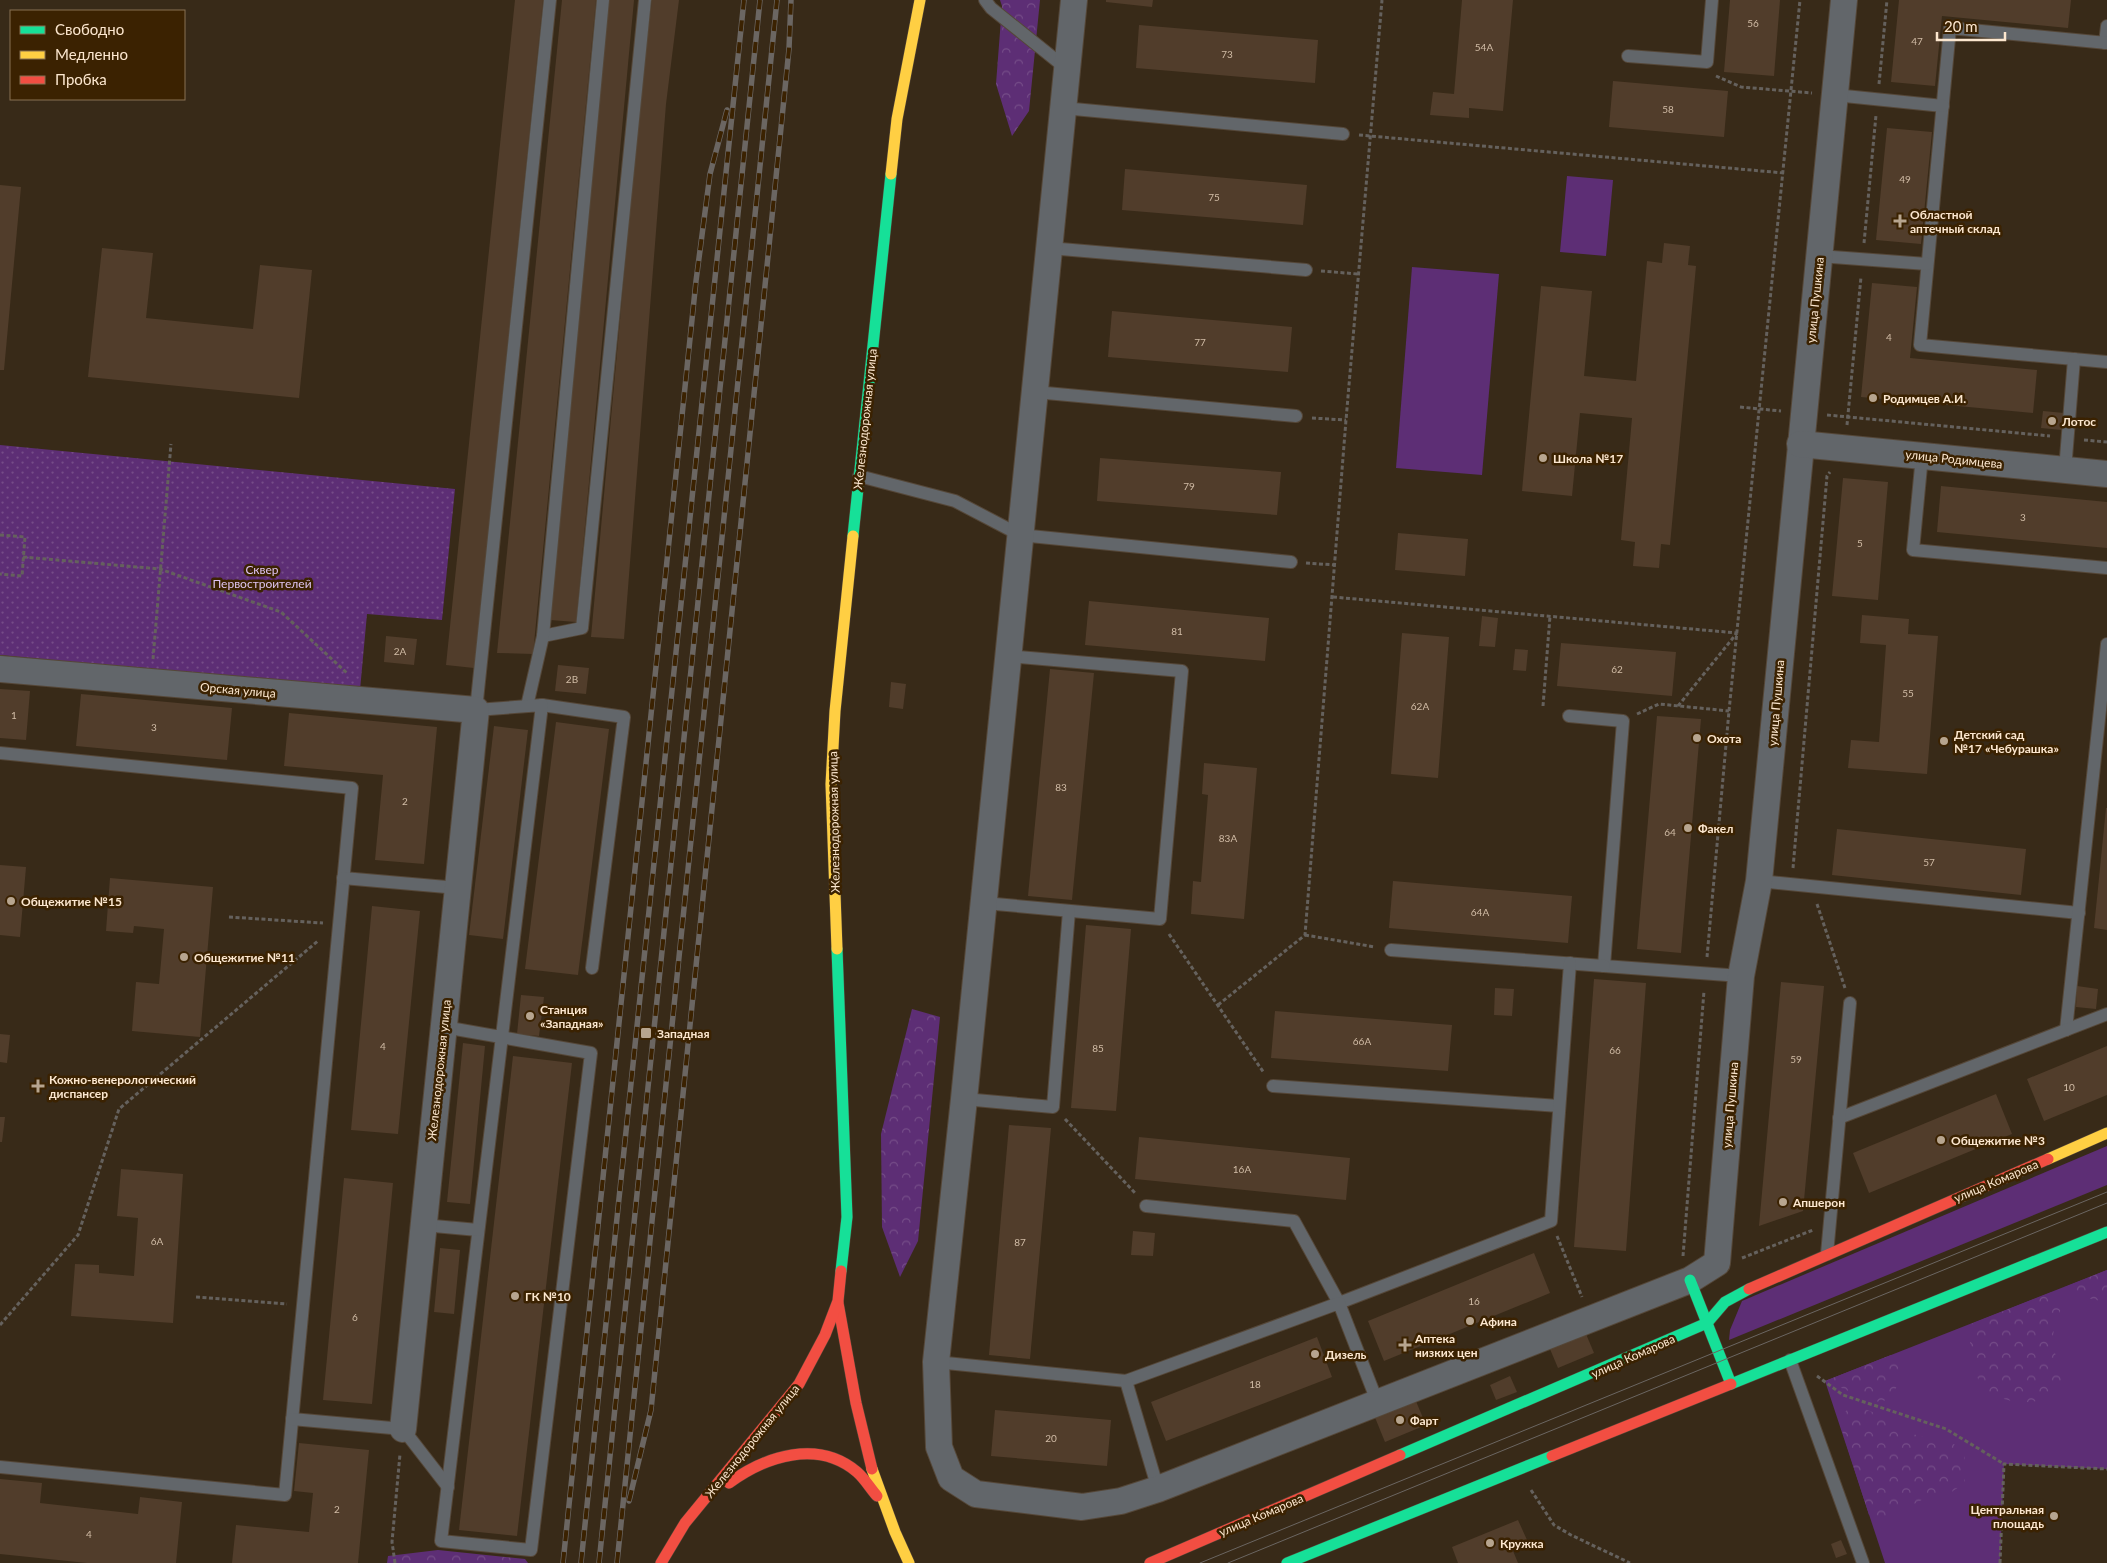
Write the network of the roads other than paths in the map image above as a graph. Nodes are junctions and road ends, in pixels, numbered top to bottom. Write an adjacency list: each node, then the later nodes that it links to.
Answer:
1 (550, 0): 39 (lane)
2 (603, 0): 33 (lane)
3 (645, 0): 33 (lane)
4 (920, 0): 29 (main road, Железнодорожная улица)
5 (984, 0): 12 (lane)
6 (1074, 0): 12 (street)
7 (1712, 0): 11 (lane)
8 (1844, 0): 13 (street, улица Пушкина)
9 (2107, 26): 10 (lane)
10 (2106, 43): 14 (lane)
11 (1628, 56)
12 (1067, 69): 15 (street)
13 (1835, 95): 14 (lane); 18 (street, улица Пушкина)
14 (1942, 106): 19 (lane)
15 (1063, 108): 16 (lane); 17 (street)
16 (1343, 134)
17 (1049, 248): 20 (lane); 23 (street)
18 (1819, 256): 19 (lane); 25 (street, улица Пушкина)
19 (1928, 264): 21 (lane)
20 (1306, 270)
21 (2074, 359): 22 (lane); 27 (lane)
22 (2107, 362)
23 (1035, 392): 24 (lane); 30 (street)
24 (1296, 416)
25 (1800, 444): 26 (street, улица Родимцева); 43 (street, улица Пушкина)
26 (1922, 456): 27 (street, улица Родимцева); 32 (lane)
27 (2065, 470): 28 (street, улица Родимцева)
28 (2107, 474)
29 (859, 476): 30 (lane); 69 (main road, Железнодорожная улица)
30 (1020, 535): 31 (lane); 35 (street)
31 (1291, 562)
32 (2107, 568)
33 (543, 636): 38 (lane)
34 (2107, 644): 47 (lane)
35 (1008, 656): 45 (street); 46 (lane)
36 (0, 669): 39 (street, Орская улица)
37 (542, 705): 38 (lane); 51 (lane); 57 (lane)
38 (527, 706): 39 (lane)
39 (476, 710): 44 (street, Железнодорожная улица)
40 (1570, 716): 50 (lane)
41 (0, 752): 42 (lane)
42 (343, 878): 44 (lane); 77 (lane)
43 (1759, 881): 47 (lane); 52 (street, улица Пушкина)
44 (458, 888): 55 (street, Железнодорожная улица)
45 (984, 903): 46 (lane); 59 (street)
46 (1069, 911): 59 (lane)
47 (2079, 913): 56 (lane)
48 (1391, 950): 49 (lane)
49 (1570, 964): 50 (lane); 60 (lane)
50 (1604, 966): 52 (lane)
51 (592, 968)
52 (1741, 976): 68 (street, улица Пушкина)
53 (1850, 1003): 61 (lane)
54 (2107, 1014): 56 (lane)
55 (444, 1027): 57 (lane); 64 (street, Железнодорожная улица)
56 (2066, 1030): 61 (lane)
57 (501, 1038): 65 (lane); 80 (lane)
58 (1273, 1086): 60 (lane)
59 (964, 1098): 73 (street)
60 (1559, 1106): 70 (lane)
61 (1840, 1118): 67 (lane)
62 (2107, 1133): 67 (main road, улица Комарова)
63 (1146, 1206): 70 (lane)
64 (423, 1225): 65 (lane); 78 (street, Железнодорожная улица)
65 (478, 1230): 80 (lane)
66 (2107, 1232): 72 (main road)
67 (1827, 1254): 71 (main road, улица Комарова)
68 (1690, 1280): 71 (main road); 76 (street)
69 (838, 1300): 82 (main road); 83 (main road, Железнодорожная улица)
70 (1339, 1304): 74 (lane); 76 (lane)
71 (1707, 1323): 75 (main road); 87 (main road, улица Комарова)
72 (1790, 1360): 75 (main road); 89 (lane)
73 (936, 1362): 74 (lane); 81 (street)
74 (1126, 1381): 81 (lane)
75 (1730, 1384): 84 (main road)
76 (1377, 1401): 81 (street)
77 (292, 1419): 78 (lane); 79 (lane)
78 (403, 1430): 80 (lane)
79 (0, 1467)
80 (448, 1487)
81 (1158, 1489)
82 (882, 1501): 83 (main road); 85 (main road)
83 (685, 1523): 86 (main road, Железнодорожная улица)
84 (1301, 1560): 88 (main road)
85 (906, 1561)
86 (661, 1563)
87 (1150, 1563)
88 (1287, 1563)
89 (1863, 1563)

